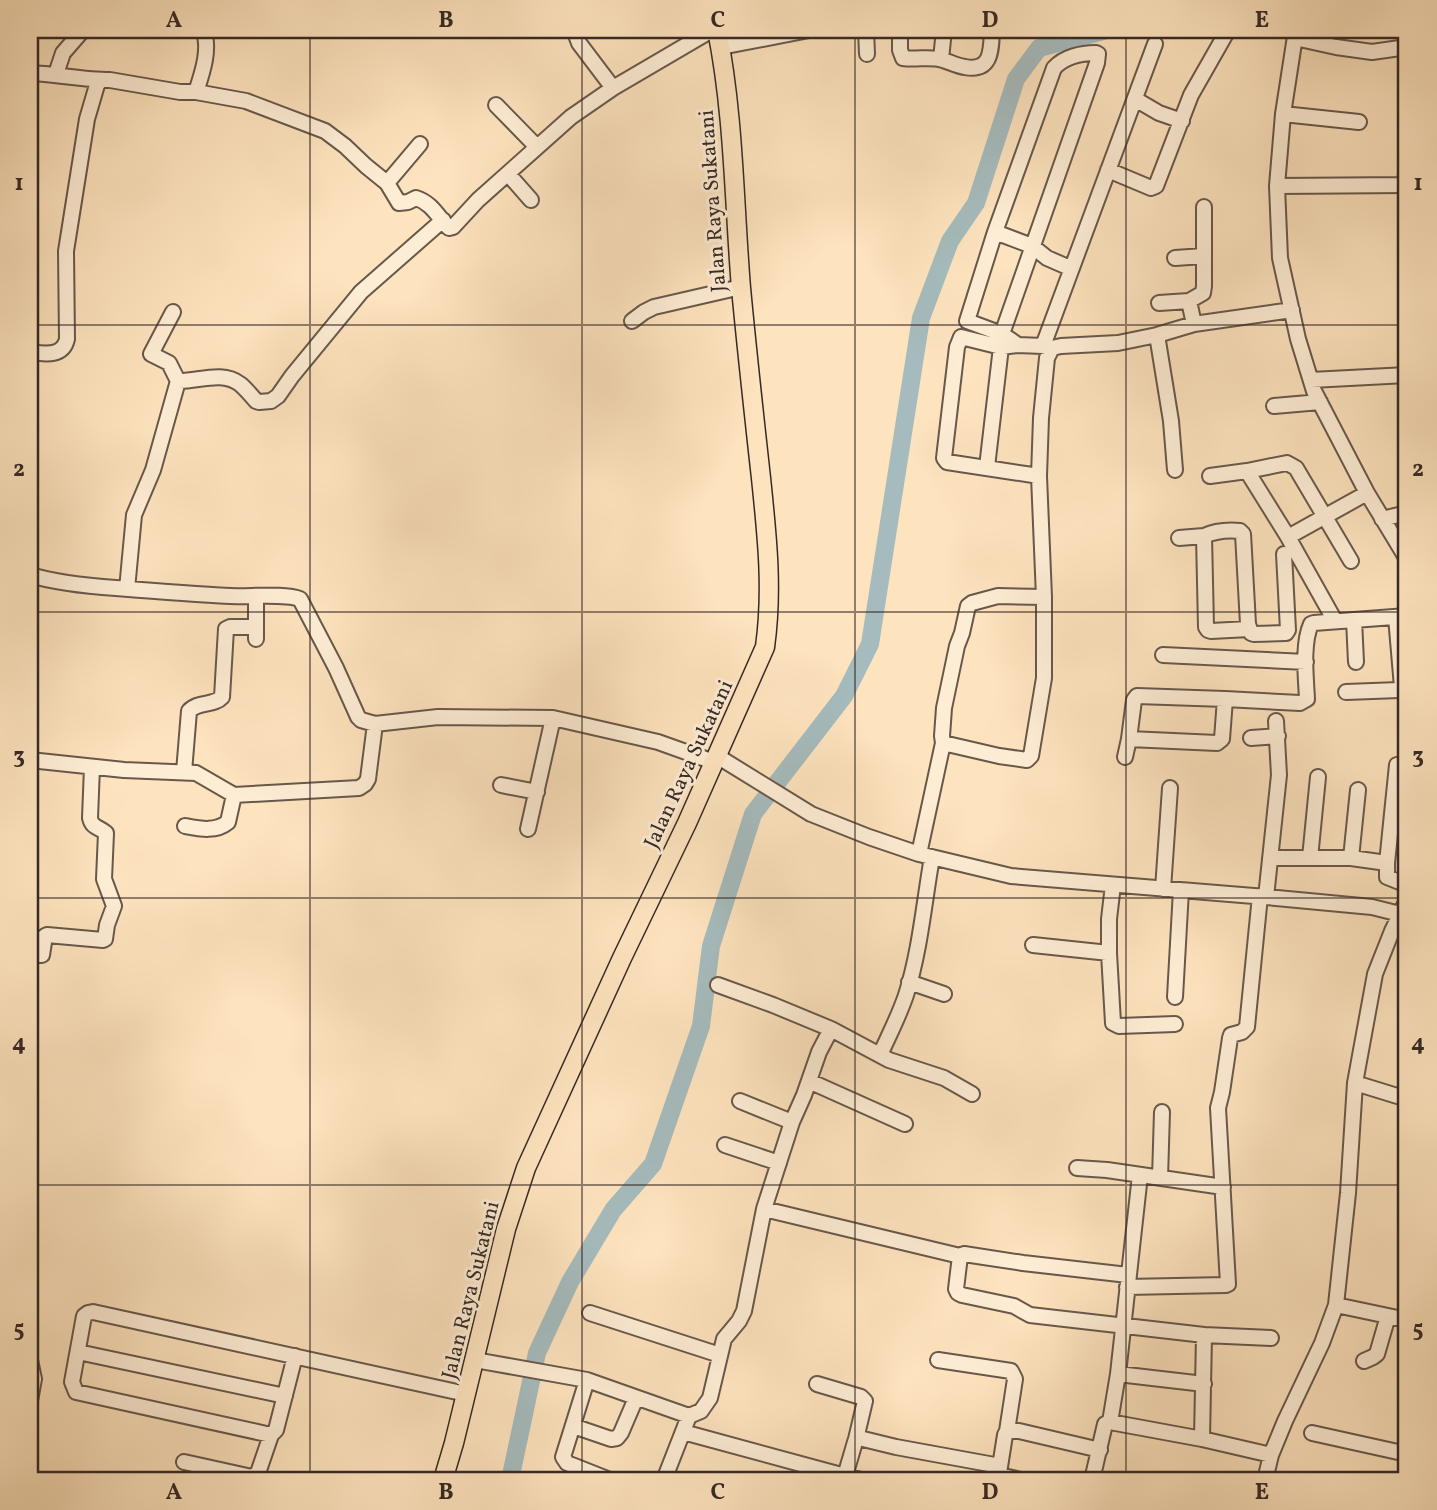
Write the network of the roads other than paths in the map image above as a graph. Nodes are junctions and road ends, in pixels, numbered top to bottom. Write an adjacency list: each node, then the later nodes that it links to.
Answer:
1 (83, 30): 18 (street)
2 (203, 30): 21 (street)
3 (574, 30): 20 (street)
4 (712, 30): 20 (street)
5 (808, 30): 12 (street)
6 (866, 30): 15 (street)
7 (900, 30): 16 (street)
8 (944, 30): 16 (street)
9 (992, 30): 16 (street)
10 (1228, 30): 25 (street)
11 (1296, 34): 14 (street); 24 (street)
12 (719, 38): 43 (main road, Jalan Raya Sukatani)
13 (1155, 44): 22 (street)
14 (1407, 47)
15 (867, 54)
16 (941, 59)
17 (30, 73): 18 (street)
18 (57, 74): 19 (street)
19 (100, 81): 21 (street); 55 (street)
20 (612, 88): 28 (street)
21 (196, 92): 32 (street)
22 (1135, 99): 25 (street); 30 (street)
23 (496, 105): 28 (street)
24 (1283, 114): 26 (street); 33 (street)
25 (1182, 121): 30 (street)
26 (1360, 122)
27 (420, 144): 32 (street)
28 (537, 147): 31 (street)
29 (1407, 160): 34 (street)
30 (1108, 170): 42 (street)
31 (508, 174): 35 (street); 37 (street)
32 (387, 183): 37 (street)
33 (1277, 186): 34 (street); 46 (street)
34 (1406, 186)
35 (531, 200)
36 (1204, 207): 40 (street)
37 (443, 220): 58 (street)
38 (995, 232): 39 (street); 39 (street); 49 (street)
39 (1032, 246): 42 (street); 53 (street)
40 (1204, 256): 41 (street); 44 (street)
41 (1175, 258)
42 (1070, 268): 54 (street)
43 (741, 287): 48 (street); 99 (main road, Jalan Raya Sukatani)
44 (1189, 301): 45 (street); 50 (street)
45 (1159, 303)
46 (1292, 310): 50 (street); 57 (street)
47 (173, 312): 58 (street)
48 (632, 321)
49 (967, 321): 52 (street); 53 (street)
50 (1194, 324): 51 (street)
51 (1157, 335): 54 (street); 62 (street)
52 (961, 337): 53 (street); 61 (street)
53 (1001, 340): 54 (street); 61 (street)
54 (1047, 347): 64 (street)
55 (30, 352)
56 (1407, 375): 57 (street)
57 (1311, 380): 59 (street)
58 (178, 381): 77 (street)
59 (1320, 402): 60 (street); 66 (street)
60 (1274, 406)
61 (987, 467): 64 (street)
62 (1175, 470)
63 (1247, 471): 65 (street); 68 (street); 71 (street)
64 (1039, 476): 79 (street)
65 (1210, 476)
66 (1367, 493): 68 (street); 69 (street)
67 (1407, 513): 69 (street)
68 (1324, 516): 71 (street); 75 (street)
69 (1382, 519): 74 (street)
70 (1204, 536): 72 (street); 85 (street); 85 (street)
71 (1288, 537): 82 (street)
72 (1179, 538)
73 (1284, 554): 83 (street)
74 (1407, 557)
75 (1351, 561)
76 (30, 575): 77 (street)
77 (127, 589): 78 (street)
78 (256, 597): 93 (street); 103 (street)
79 (1044, 597): 97 (street); 97 (street)
80 (1402, 616): 81 (street); 89 (street)
81 (1354, 620): 82 (street); 88 (street)
82 (1335, 621): 84 (street)
83 (1288, 626): 84 (street); 85 (street)
84 (1310, 627): 87 (street)
85 (1249, 629)
86 (1163, 654): 87 (street)
87 (1306, 662): 90 (street)
88 (1356, 662)
89 (1346, 692)
90 (1225, 699): 96 (street); 96 (street)
91 (553, 718): 93 (street); 99 (street); 108 (street)
92 (1276, 721): 94 (street)
93 (375, 724): 109 (street)
94 (1278, 736): 95 (street); 113 (street)
95 (1251, 738)
96 (1129, 740): 98 (street)
97 (943, 743): 112 (street)
98 (1125, 757)
99 (716, 759): 112 (street); 161 (main road, Jalan Raya Sukatani)
100 (30, 760): 102 (street)
101 (1407, 762): 116 (street)
102 (92, 767): 103 (street); 125 (street)
103 (184, 772): 109 (street)
104 (1318, 778): 114 (street)
105 (501, 785): 108 (street)
106 (1170, 788): 119 (street)
107 (1358, 790): 115 (street)
108 (537, 793): 111 (street)
109 (234, 795): 110 (street)
110 (186, 826)
111 (528, 829)
112 (925, 856): 117 (street); 126 (street)
113 (1270, 858): 114 (street); 121 (street)
114 (1310, 858): 115 (street)
115 (1351, 858): 116 (street)
116 (1387, 863): 118 (street)
117 (1113, 885): 119 (street); 124 (street)
118 (1407, 885)
119 (1163, 888): 120 (street)
120 (1181, 890): 121 (street); 129 (street)
121 (1263, 896): 122 (street); 146 (street)
122 (1404, 909): 134 (street)
123 (1033, 945): 124 (street)
124 (1109, 953): 130 (street)
125 (30, 955)
126 (909, 982): 128 (street); 132 (street)
127 (718, 985): 131 (street)
128 (944, 995)
129 (1175, 996)
130 (1175, 1024)
131 (831, 1030): 132 (street); 133 (street)
132 (880, 1055): 135 (street)
133 (809, 1081): 139 (street); 140 (street)
134 (1355, 1083): 136 (street); 150 (street)
135 (972, 1094)
136 (1407, 1099)
137 (740, 1101): 139 (street)
138 (1162, 1112): 145 (street)
139 (792, 1122): 142 (street)
140 (905, 1124)
141 (725, 1145): 142 (street)
142 (779, 1163): 147 (street)
143 (1077, 1168): 144 (street)
144 (1140, 1175): 145 (street); 149 (street)
145 (1160, 1178): 146 (street)
146 (1223, 1187): 149 (street)
147 (764, 1209): 148 (street); 158 (street)
148 (960, 1256): 149 (street); 154 (street)
149 (1128, 1281): 154 (street)
150 (1336, 1305): 152 (street); 183 (street)
151 (590, 1313): 158 (street)
152 (1388, 1316): 153 (street); 163 (street)
153 (1407, 1320)
154 (1123, 1325): 155 (street); 164 (street)
155 (1203, 1335): 156 (street); 167 (street)
156 (1271, 1338)
157 (78, 1352): 159 (street); 169 (street); 178 (street)
158 (720, 1355): 172 (street)
159 (295, 1356): 168 (street); 169 (street)
160 (30, 1360): 171 (street)
161 (475, 1360): 165 (street); 168 (main road, Jalan Raya Sukatani)
162 (938, 1360): 175 (street)
163 (1364, 1361)
164 (1118, 1374): 167 (street); 173 (street)
165 (587, 1380): 170 (street); 174 (street)
166 (817, 1384): 179 (street)
167 (1204, 1384): 180 (street)
168 (466, 1394): 187 (main road, Jalan Raya Sukatani)
169 (285, 1396): 178 (street)
170 (636, 1398): 172 (street); 174 (street)
171 (30, 1401)
172 (689, 1416): 176 (street)
173 (1110, 1422): 180 (street); 181 (street)
174 (573, 1426): 188 (street)
175 (1007, 1431): 181 (street); 185 (street)
176 (683, 1432): 186 (street); 189 (street)
177 (1312, 1433): 182 (street)
178 (271, 1435): 184 (street)
179 (856, 1439): 185 (street); 186 (street)
180 (1202, 1439): 183 (street)
181 (1100, 1450): 192 (street)
182 (1407, 1454)
183 (1271, 1455): 193 (street)
184 (184, 1462)
185 (999, 1474): 191 (street)
186 (845, 1476): 190 (street)
187 (443, 1480)
188 (610, 1480)
189 (666, 1480)
190 (861, 1480)
191 (1021, 1480)
192 (1092, 1480)
193 (1265, 1480)

